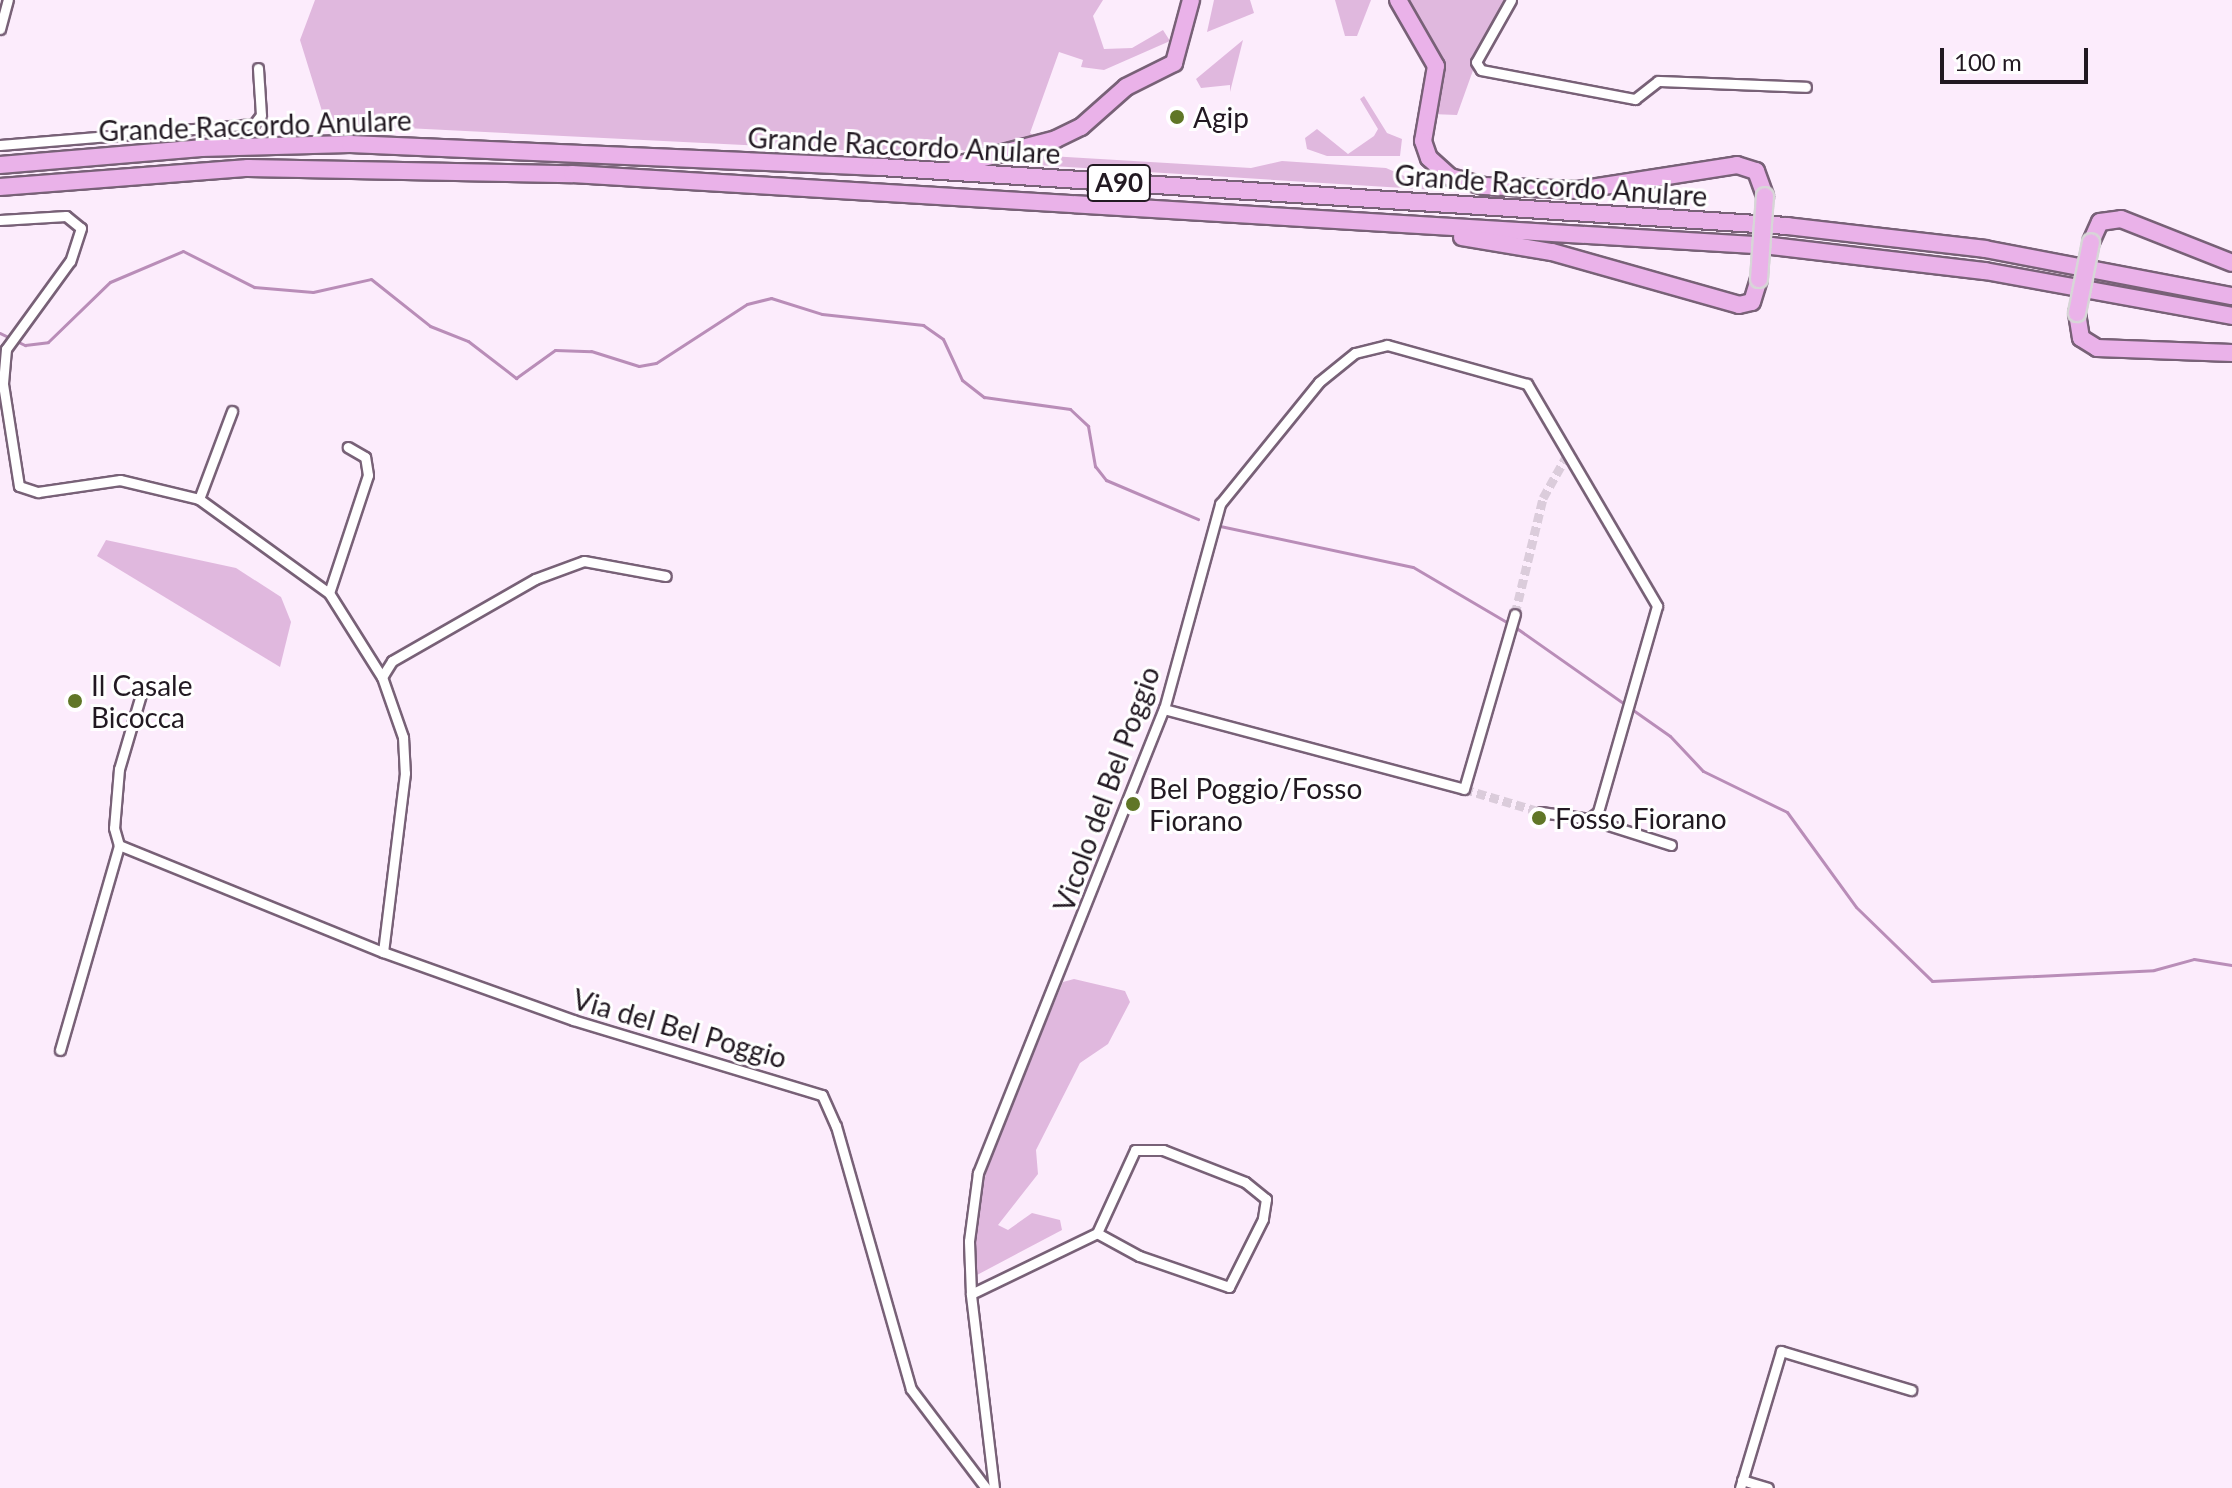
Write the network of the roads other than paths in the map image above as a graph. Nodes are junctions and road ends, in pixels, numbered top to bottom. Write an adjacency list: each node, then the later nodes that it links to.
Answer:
1 (8, 0): 5 (street)
2 (1191, 0): 10 (highway)
3 (1398, 0): 13 (highway, bridge)
4 (1511, 0): 7 (street)
5 (0, 29)
6 (258, 68): 8 (street)
7 (1806, 87)
8 (0, 145)
9 (0, 165): 10 (highway, Grande Raccordo Anulare / A90)
10 (880, 167): 15 (highway, Grande Raccordo Anulare / A90)
11 (0, 187): 13 (highway, Grande Raccordo Anulare / A90)
12 (0, 220): 20 (street)
13 (1377, 223): 16 (highway, Grande Raccordo Anulare / A90)
14 (2232, 263): 17 (highway, bridge)
15 (2232, 296)
16 (2232, 316)
17 (2232, 353)
18 (232, 411): 20 (street)
19 (348, 447): 22 (street)
20 (199, 499): 22 (street)
21 (666, 576): 24 (street)
22 (329, 593): 24 (street)
23 (1515, 614): 26 (street)
24 (382, 677): 31 (street)
25 (142, 691): 29 (street)
26 (1164, 709): 28 (street, Vicolo del Bel Poggio); 34 (street, Vicolo del Bel Poggio)
27 (1541, 812): 28 (street)
28 (1589, 819): 30 (street)
29 (119, 845): 31 (street); 32 (street)
30 (1671, 845)
31 (383, 952): 37 (street, Via del Bel Poggio)
32 (60, 1050)
33 (1097, 1233): 33 (street); 34 (street)
34 (971, 1294): 38 (street, Vicolo del Bel Poggio)
35 (1911, 1390): 36 (street)
36 (1741, 1484): 39 (street)
37 (986, 1488)
38 (994, 1488)
39 (1768, 1488)

